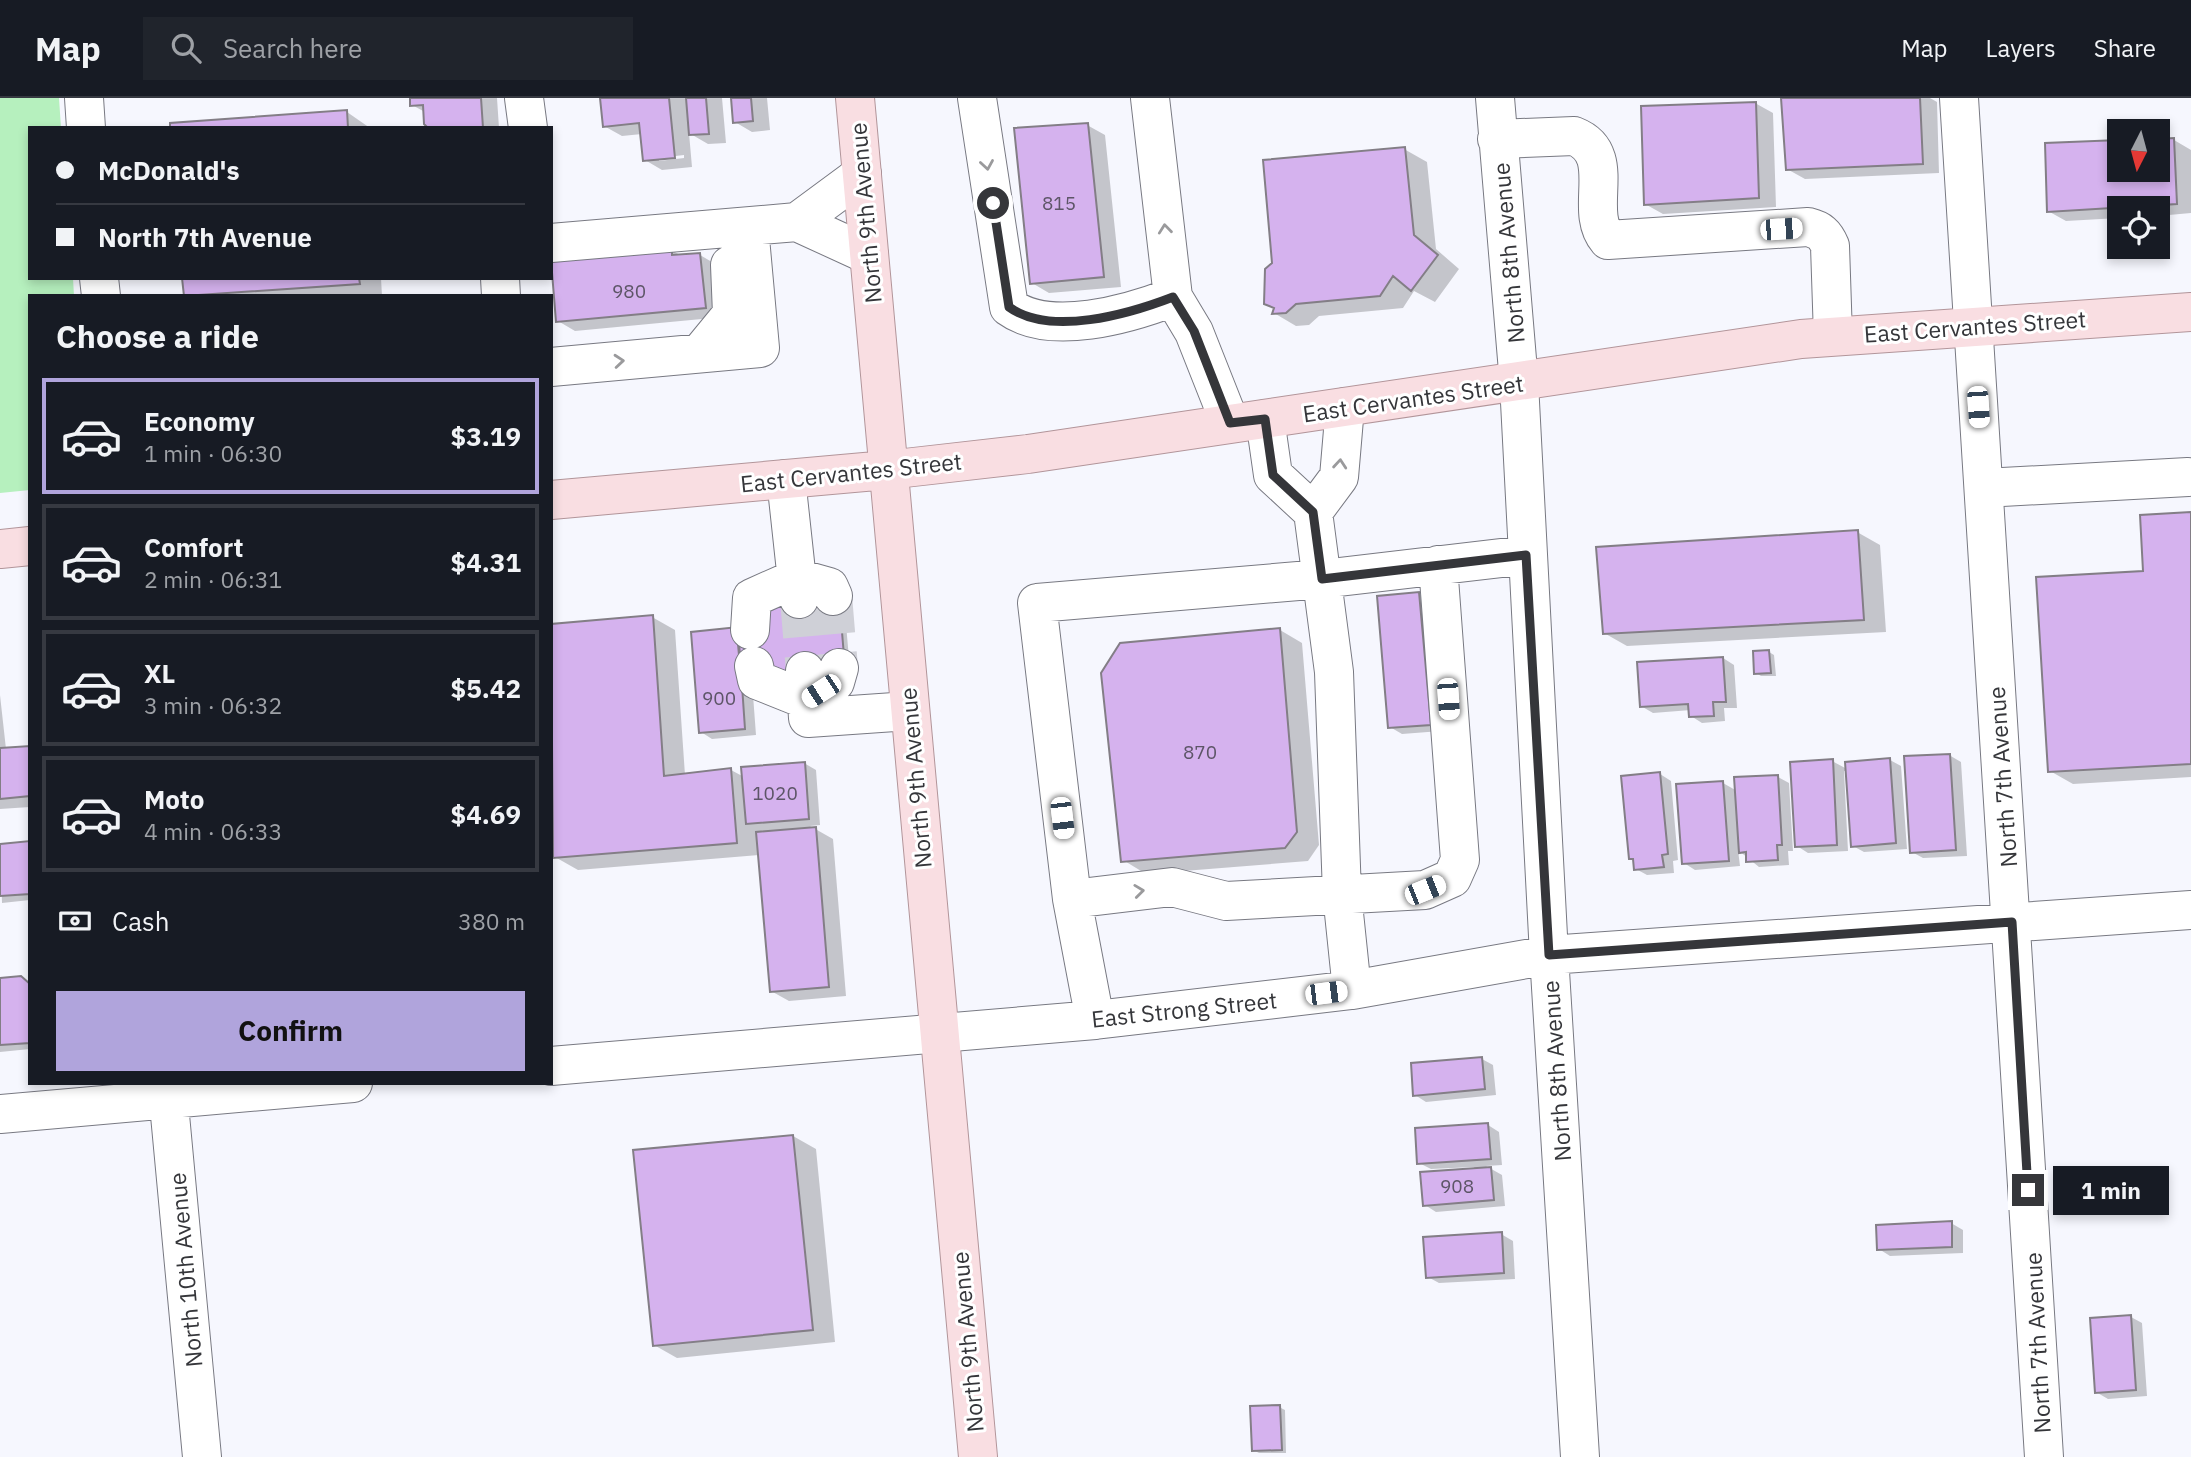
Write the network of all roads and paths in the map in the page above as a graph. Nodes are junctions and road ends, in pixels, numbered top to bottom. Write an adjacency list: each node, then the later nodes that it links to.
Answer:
1 (84, 98): 8 (street)
2 (524, 98): 9 (street)
3 (855, 98): 11 (main road, North 9th Avenue)
4 (977, 98): 17 (street, one-way to 17)
5 (1150, 98): 17 (street, one-way to 5)
6 (1495, 98): 10 (street, North 8th Avenue)
7 (1959, 98): 19 (street, North 7th Avenue)
8 (86, 126)
9 (528, 126)
10 (1497, 139): 20 (street); 23 (street, North 8th Avenue)
11 (862, 174): 12 (street); 16 (main road, North 9th Avenue)
12 (797, 222): 13 (street); 16 (street)
13 (749, 226): 14 (street); 21 (street)
14 (609, 239): 15 (street); 21 (street)
15 (553, 243)
16 (869, 255): 26 (main road, North 9th Avenue)
17 (1173, 297): 25 (street)
18 (2191, 312): 19 (main road, East Cervantes Street)
19 (1973, 326): 20 (main road, East Cervantes Street); 29 (street, North 7th Avenue)
20 (1833, 336): 23 (main road, East Cervantes Street)
21 (700, 353): 22 (street, one-way to 21)
22 (553, 367)
23 (1519, 383): 24 (main road, East Cervantes Street); 34 (street, North 8th Avenue)
24 (1345, 407): 25 (main road, East Cervantes Street); 31 (street, one-way to 24)
25 (1248, 421): 26 (main road, East Cervantes Street); 31 (street)
26 (887, 470): 28 (main road, East Cervantes Street); 37 (main road, North 9th Avenue)
27 (2188, 477): 29 (street)
28 (786, 479): 30 (main road, East Cervantes Street); 37 (street)
29 (1984, 488): 41 (street, North 7th Avenue)
30 (553, 500)
31 (1313, 512): 36 (street)
32 (28, 546): 33 (main road)
33 (0, 549)
34 (1526, 555): 35 (street); 42 (street, North 8th Avenue)
35 (1438, 565): 36 (street); 38 (street)
36 (1322, 579): 38 (street); 39 (street)
37 (909, 711): 45 (main road, North 9th Avenue)
38 (1342, 894): 39 (street, one-way to 38); 43 (street)
39 (1072, 899): 44 (street)
40 (2191, 910): 41 (street, East Strong Street)
41 (2012, 922): 42 (street, East Strong Street); 53 (street, North 7th Avenue)
42 (1549, 955): 43 (street, East Strong Street); 52 (street, North 8th Avenue)
43 (1352, 990): 44 (street, East Strong Street)
44 (1094, 1020): 45 (street, East Strong Street)
45 (938, 1032): 46 (street, East Strong Street); 51 (main road, North 9th Avenue)
46 (553, 1066)
47 (307, 1085): 48 (street)
48 (168, 1091): 49 (street); 50 (street, North 10th Avenue)
49 (0, 1114)
50 (202, 1457)
51 (978, 1457)
52 (1580, 1457)
53 (2044, 1457)

